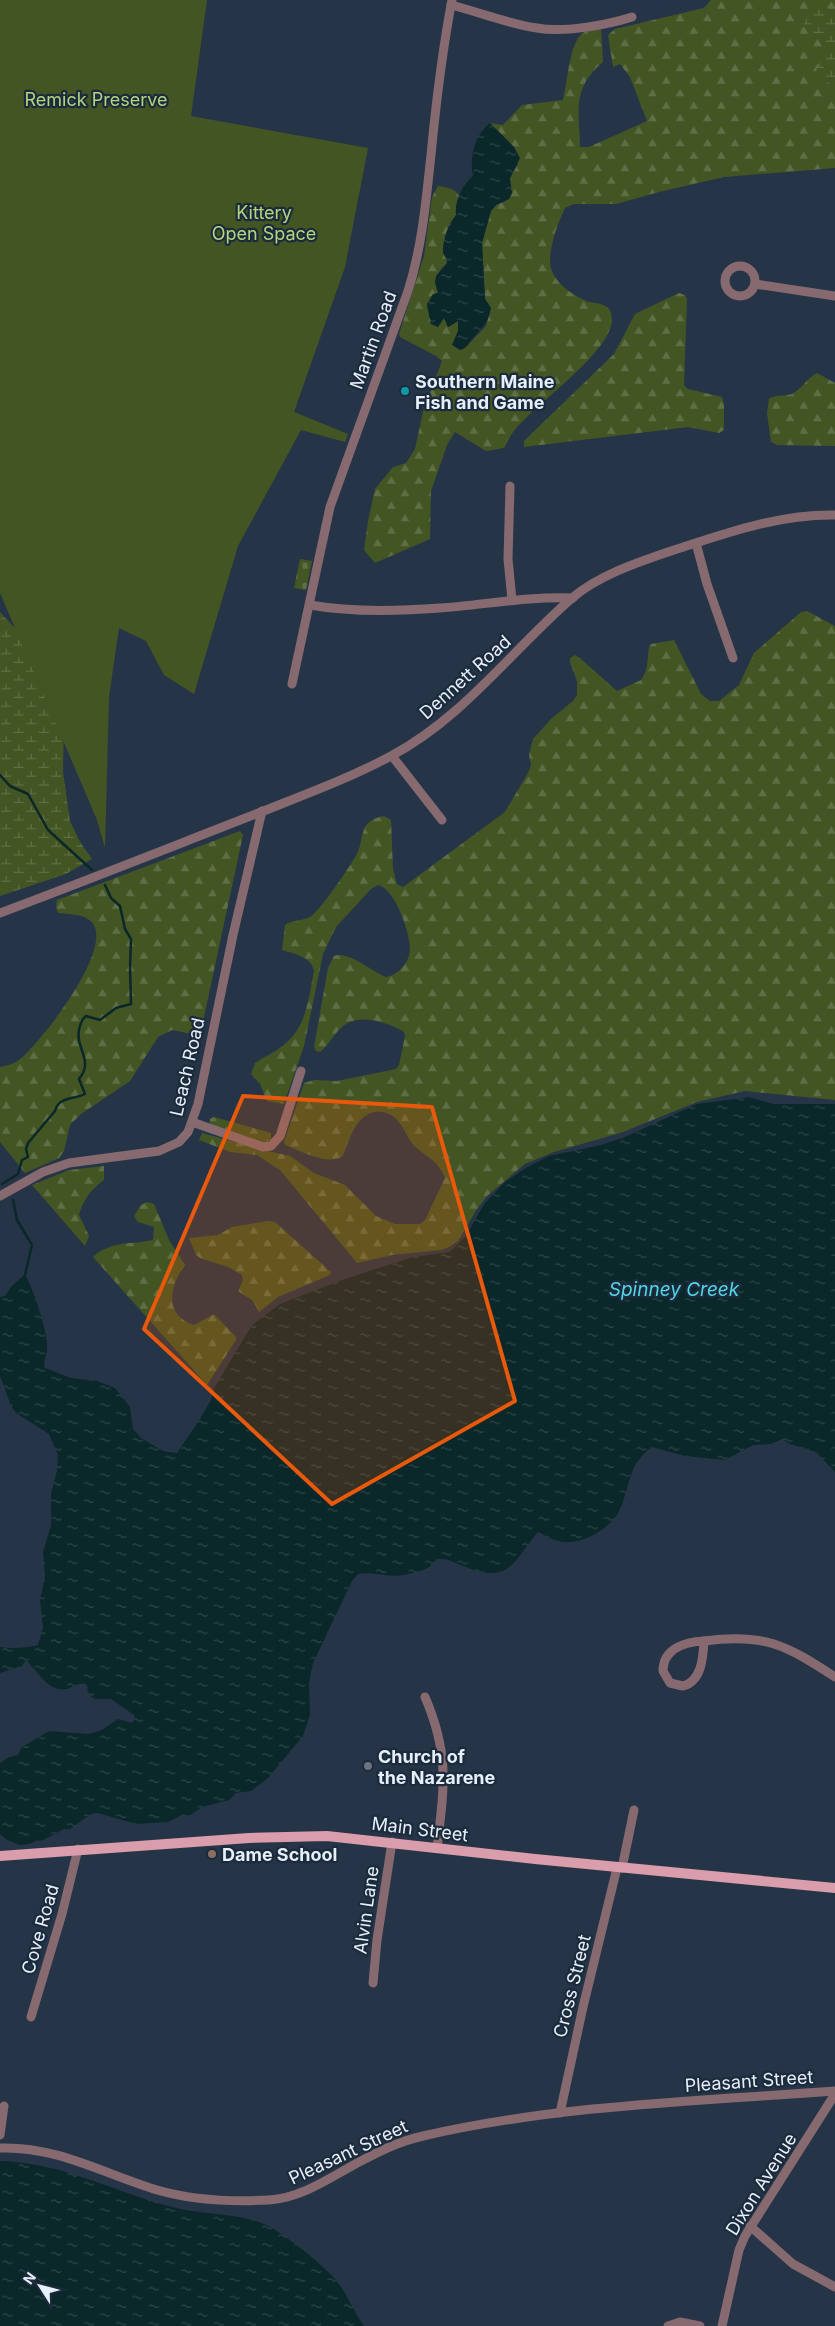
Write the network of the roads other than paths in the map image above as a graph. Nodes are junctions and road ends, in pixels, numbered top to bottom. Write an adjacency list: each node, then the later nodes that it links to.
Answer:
1 (452, 2): 2 (street); 10 (street, Martin Road)
2 (632, 17)
3 (755, 284): 4 (street)
4 (835, 296)
5 (510, 486): 9 (street)
6 (835, 515): 7 (street, Dennett Road)
7 (696, 543): 8 (street, Dennett Road); 11 (street)
8 (573, 598): 9 (street); 13 (street, Dennett Road)
9 (512, 600): 10 (street)
10 (310, 605): 12 (street, Martin Road)
11 (732, 658)
12 (292, 684)
13 (392, 756): 14 (street, Dennett Road); 15 (street)
14 (262, 812): 16 (street, Dennett Road); 18 (street, Leach Road)
15 (442, 820)
16 (0, 913)
17 (301, 1071): 18 (street)
18 (192, 1122): 19 (street, Leach Road)
19 (0, 1196)
20 (704, 1641): 20 (street); 21 (street)
21 (835, 1677)
22 (425, 1697): 25 (street)
23 (634, 1810): 28 (street, Cross Street)
24 (392, 1842): 25 (main road, Main Street); 26 (main road, Main Street); 30 (street, Alvin Lane)
25 (437, 1848): 28 (main road, Main Street)
26 (78, 1849): 27 (main road, Main Street); 31 (street, Cove Road)
27 (0, 1856)
28 (619, 1868): 29 (main road, Main Street); 34 (street, Cross Street)
29 (835, 1888)
30 (373, 1983)
31 (31, 2017)
32 (835, 2092): 34 (street, Pleasant Street); 37 (street, Dixon Avenue)
33 (4, 2106): 35 (street)
34 (560, 2113): 36 (street, Pleasant Street)
35 (0, 2135)
36 (0, 2148)
37 (750, 2226): 38 (street); 41 (street, Dixon Avenue)
38 (835, 2287)
39 (668, 2326): 40 (street)
40 (700, 2326)
41 (722, 2326)

